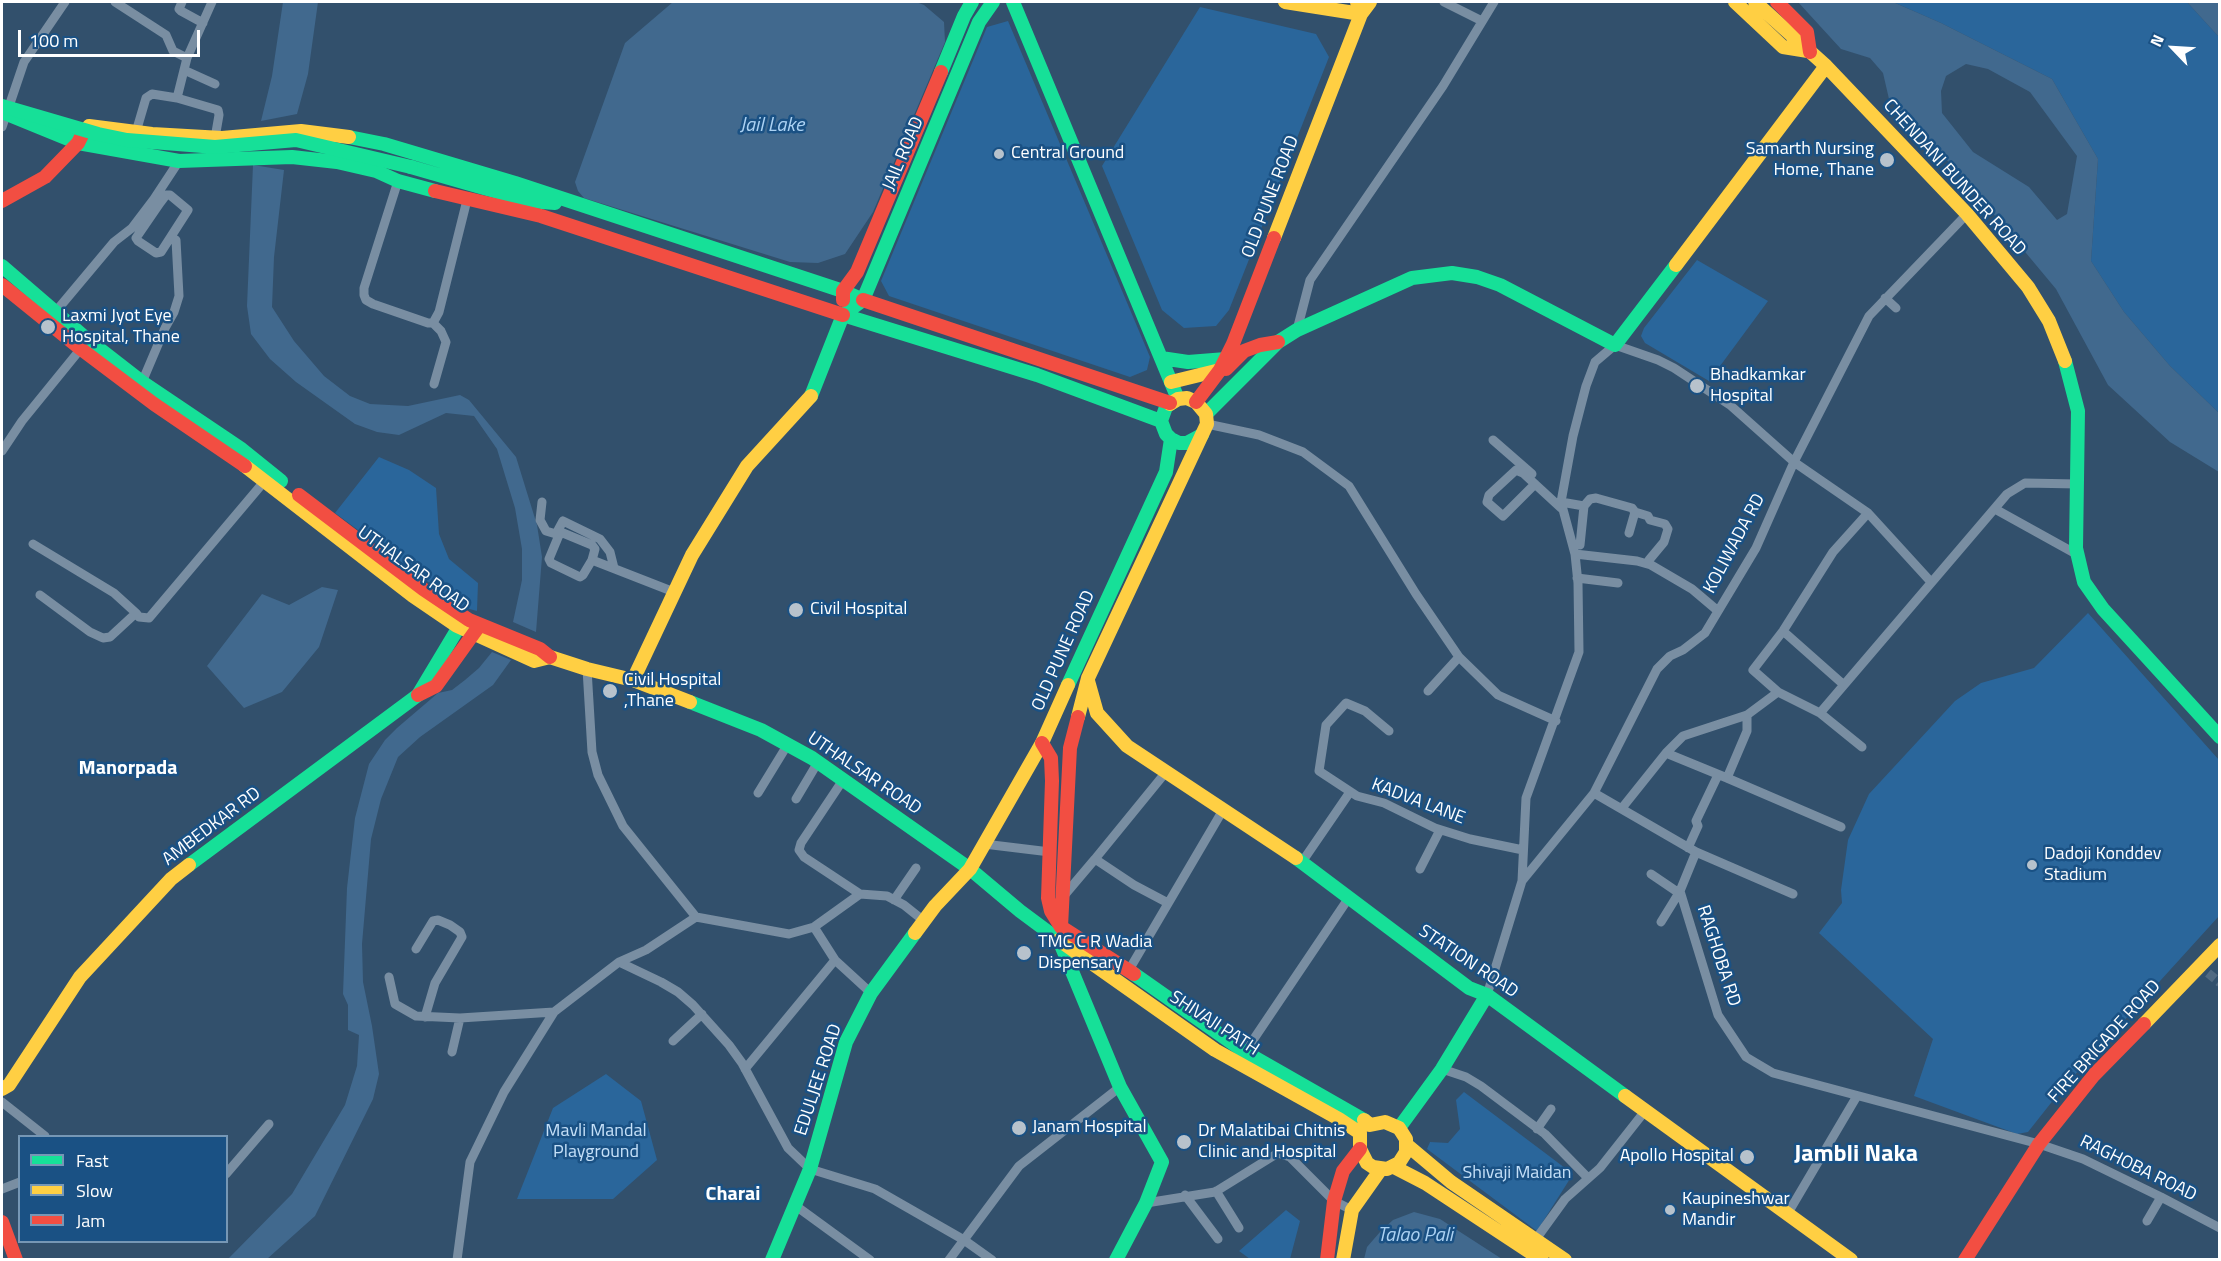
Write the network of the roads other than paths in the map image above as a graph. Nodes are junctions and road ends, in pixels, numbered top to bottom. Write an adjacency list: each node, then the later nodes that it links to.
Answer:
1 (65, 2): 24 (street)
2 (115, 2): 19 (street)
3 (182, 2): 17 (street)
4 (212, 2): 17 (street)
5 (972, 2): 41 (main road)
6 (993, 2): 43 (main road, JAIL ROAD)
7 (1013, 2): 53 (main road)
8 (1285, 2): 15 (main road)
9 (1370, 2): 15 (main road, OLD PUNE ROAD)
10 (1444, 2): 16 (street)
11 (1494, 2): 16 (street)
12 (1735, 2): 18 (main road, CHENDANI BUNDER ROAD)
13 (1755, 2): 18 (main road)
14 (1777, 2): 18 (main road)
15 (1359, 8): 52 (main road, OLD PUNE ROAD)
16 (1482, 21): 48 (street)
17 (203, 22): 19 (street)
18 (1810, 52): 20 (main road, CHENDANI BUNDER ROAD)
19 (187, 58): 21 (street)
20 (1826, 66): 36 (main road, CHENDANI BUNDER ROAD); 51 (main road)
21 (184, 70): 22 (street); 23 (street)
22 (215, 84)
23 (177, 98): 27 (street); 28 (street)
24 (4, 106): 25 (main road); 26 (street); 29 (main road); 35 (main road, bridge)
25 (86, 126): 27 (main road); 29 (main road)
26 (2, 127)
27 (136, 132): 28 (main road)
28 (215, 138): 35 (main road)
29 (78, 143): 30 (main road); 33 (main road)
30 (179, 161): 31 (main road); 34 (street)
31 (398, 181): 32 (main road); 47 (street)
32 (467, 200): 45 (main road); 47 (street)
33 (2, 201)
34 (157, 201): 37 (street); 37 (street)
35 (597, 210): 41 (main road)
36 (1967, 214): 42 (street, KOLIWADA RD); 67 (main road, CHENDANI BUNDER ROAD)
37 (135, 230): 46 (street)
38 (176, 240): 57 (street)
39 (2, 266): 46 (main road)
40 (2, 285): 46 (main road, UTHALSAR ROAD)
41 (843, 291): 43 (main road); 45 (main road)
42 (1885, 298): 44 (street); 64 (street, KOLIWADA RD)
43 (862, 300): 45 (main road, JAIL ROAD); 58 (main road)
44 (1896, 308)
45 (843, 315): 60 (main road); 85 (main road)
46 (51, 317): 50 (main road, UTHALSAR ROAD)
47 (433, 323): 56 (street)
48 (1297, 330): 49 (main road); 51 (main road)
49 (1278, 342): 52 (main road); 59 (main road)
50 (84, 345): 57 (main road, UTHALSAR ROAD); 63 (street)
51 (1615, 345): 64 (street); 69 (street)
52 (1238, 348): 54 (main road, OLD PUNE ROAD); 59 (main road)
53 (1161, 358): 54 (main road); 55 (main road)
54 (1223, 364): 55 (main road); 59 (main road, OLD PUNE ROAD)
55 (1171, 382): 58 (main road)
56 (434, 384)
57 (140, 387): 65 (main road, UTHALSAR ROAD)
58 (1174, 401): 59 (main road); 60 (main road)
59 (1202, 416): 61 (main road); 92 (street); 94 (main road, OLD PUNE ROAD)
60 (1161, 421): 61 (main road)
61 (1171, 439): 105 (main road, OLD PUNE ROAD)
62 (1493, 440): 69 (street)
63 (2, 451)
64 (1794, 462): 73 (street); 87 (street, KOLIWADA RD)
65 (268, 477): 88 (street); 89 (main road, UTHALSAR ROAD)
66 (1534, 484): 66 (street); 69 (street)
67 (2078, 484): 71 (street); 78 (main road, CHENDANI BUNDER ROAD)
68 (542, 502): 81 (street)
69 (1562, 502): 70 (street); 77 (street)
70 (1584, 506): 72 (street); 76 (street)
71 (1995, 509): 78 (street); 83 (street)
72 (1635, 512): 74 (street); 80 (street)
73 (1868, 513): 83 (street); 91 (street)
74 (1629, 533)
75 (33, 544): 88 (street)
76 (1580, 545)
77 (1575, 554): 82 (street); 87 (street)
78 (2078, 555): 104 (main road, CHENDANI BUNDER ROAD)
79 (592, 560): 79 (street); 81 (street)
80 (1649, 560)
81 (614, 568): 85 (street)
82 (1577, 578): 84 (street); 102 (street)
83 (1931, 582): 96 (street)
84 (1618, 584)
85 (674, 592): 95 (main road)
86 (40, 596): 88 (street)
87 (1718, 611): 115 (street, KOLIWADA RD)
88 (136, 613)
89 (462, 622): 90 (main road, UTHALSAR ROAD); 99 (main road, AMBEDKAR RD)
90 (477, 629): 93 (main road, UTHALSAR ROAD); 99 (main road)
91 (1783, 631): 96 (street); 98 (street)
92 (1459, 657): 97 (street); 102 (street)
93 (587, 669): 95 (main road, UTHALSAR ROAD); 139 (street)
94 (1088, 678): 110 (main road, STATION ROAD); 135 (main road, OLD PUNE ROAD)
95 (633, 680): 106 (main road, UTHALSAR ROAD)
96 (1844, 685): 100 (street)
97 (1428, 691)
98 (1778, 692): 100 (street); 101 (street)
99 (418, 695): 162 (main road, AMBEDKAR RD)
100 (1820, 713): 107 (street)
101 (1747, 715): 108 (street); 111 (street, RAGHOBA RD)
102 (1556, 721): 122 (street)
103 (1389, 731): 113 (street)
104 (2220, 737)
105 (1042, 743): 121 (main road, OLD PUNE ROAD); 124 (main road)
106 (788, 744): 109 (main road, UTHALSAR ROAD); 114 (street)
107 (1862, 747)
108 (1665, 753): 111 (street); 117 (street)
109 (818, 762): 112 (main road, UTHALSAR ROAD); 116 (street)
110 (1166, 772): 118 (main road, STATION ROAD); 125 (street)
111 (1722, 776): 119 (street); 123 (street, RAGHOBA RD)
112 (843, 780): 128 (main road, UTHALSAR ROAD); 133 (street)
113 (1350, 792): 120 (street, KADVA LANE); 126 (street, KADVA LANE)
114 (758, 793)
115 (1594, 793): 117 (street); 131 (street, KOLIWADA RD)
116 (796, 799)
117 (1622, 808): 123 (street)
118 (1223, 810): 126 (main road, STATION ROAD); 138 (street)
119 (1841, 827)
120 (1440, 830): 122 (street, KADVA LANE); 129 (street)
121 (984, 844): 124 (street); 128 (main road, OLD PUNE ROAD)
122 (1523, 850): 131 (street)
123 (1692, 850): 132 (street, RAGHOBA RD); 134 (street)
124 (1050, 852): 143 (main road)
125 (1095, 859): 135 (street); 138 (street)
126 (1302, 862): 136 (main road, STATION ROAD)
127 (916, 868): 137 (street)
128 (970, 869): 140 (main road, EDULJEE ROAD); 143 (main road, SHIVAJI PATH)
129 (1420, 869)
130 (1651, 874): 132 (street)
131 (1522, 881): 151 (street)
132 (1680, 893): 141 (street); 163 (street, RAGHOBA RD)
133 (860, 894): 137 (street); 142 (street)
134 (1793, 894)
135 (1062, 898): 143 (main road, OLD PUNE ROAD)
136 (1348, 899): 151 (main road, STATION ROAD); 158 (street)
137 (894, 900): 140 (street)
138 (1168, 903): 148 (street)
139 (696, 917): 142 (street); 147 (street)
140 (924, 921): 150 (main road, EDULJEE ROAD)
141 (1661, 922)
142 (814, 927): 146 (street)
143 (1060, 933): 148 (main road); 161 (main road); 169 (main road, SHIVAJI PATH)
144 (2218, 949): 172 (main road, FIRE BRIGADE ROAD)
145 (416, 950): 154 (street)
146 (836, 960): 150 (street); 159 (street)
147 (620, 962): 152 (street); 153 (street)
148 (1129, 970): 158 (main road)
149 (388, 977): 154 (street)
150 (871, 993): 176 (main road, EDULJEE ROAD)
151 (1487, 995): 160 (main road); 166 (main road, STATION ROAD)
152 (554, 1012): 155 (street); 197 (street)
153 (702, 1014): 156 (street); 159 (street)
154 (425, 1017): 155 (street)
155 (460, 1018): 157 (street)
156 (673, 1041)
157 (452, 1052)
158 (1245, 1052): 169 (main road)
159 (745, 1069): 176 (street)
160 (1442, 1069): 168 (main road); 170 (street)
161 (1120, 1086): 185 (main road); 195 (street)
162 (2, 1089)
163 (1857, 1096): 172 (street, RAGHOBA RD); 188 (street)
164 (2, 1102): 171 (street)
165 (1551, 1108): 170 (street)
166 (1645, 1111): 178 (street); 188 (main road, STATION ROAD)
167 (269, 1124): 177 (street)
168 (1399, 1128): 169 (main road); 173 (main road)
169 (1365, 1129): 174 (main road)
170 (1537, 1129): 178 (street)
171 (43, 1135)
172 (2040, 1144): 183 (street, RAGHOBA ROAD); 208 (main road, FIRE BRIGADE ROAD)
173 (1407, 1145): 175 (main road); 194 (main road)
174 (1360, 1149): 175 (main road); 184 (main road)
175 (1388, 1168): 187 (main road); 205 (main road)
176 (810, 1169): 186 (main road, EDULJEE ROAD); 195 (street)
177 (228, 1172)
178 (1588, 1178): 194 (street)
179 (18, 1183): 180 (street)
180 (2, 1189)
181 (1216, 1191): 182 (street); 184 (street); 191 (street)
182 (1185, 1195): 185 (street); 193 (street)
183 (2162, 1197): 189 (street); 192 (street, RAGHOBA ROAD)
184 (1334, 1201): 187 (street); 203 (main road)
185 (1146, 1203): 202 (main road)
186 (796, 1206): 198 (main road, EDULJEE ROAD); 199 (street)
187 (1352, 1210): 204 (main road)
188 (1788, 1213): 207 (main road, STATION ROAD)
189 (2147, 1221)
190 (2, 1222): 196 (main road)
191 (1239, 1228)
192 (2220, 1228)
193 (1218, 1239)
194 (1536, 1239): 206 (main road)
195 (964, 1240): 200 (street); 201 (street)
196 (16, 1260)
197 (457, 1260)
198 (772, 1260)
199 (870, 1260)
200 (949, 1260)
201 (992, 1260)
202 (1116, 1260)
203 (1327, 1260)
204 (1343, 1260)
205 (1542, 1260)
206 (1565, 1260)
207 (1851, 1260)
208 (1965, 1260)

